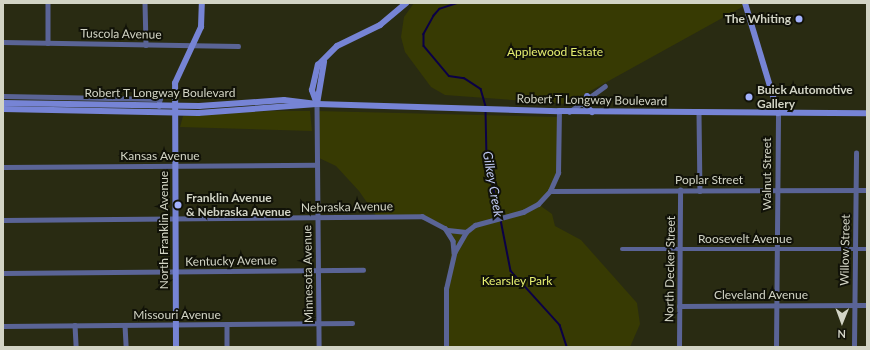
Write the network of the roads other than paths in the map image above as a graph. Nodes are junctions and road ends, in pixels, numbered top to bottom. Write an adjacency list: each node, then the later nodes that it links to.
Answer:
1 (48, 3): 7 (street)
2 (145, 3): 8 (street)
3 (202, 3): 9 (street, North Franklin Avenue)
4 (406, 3): 15 (street)
5 (744, 4): 23 (street, Walnut Street)
6 (3, 42): 7 (street, Tuscola Avenue)
7 (48, 43): 8 (street, Tuscola Avenue)
8 (146, 44): 9 (street, Tuscola Avenue)
9 (194, 46): 10 (street, Tuscola Avenue); 18 (street, North Franklin Avenue)
10 (238, 46)
11 (606, 86): 13 (street)
12 (3, 96): 16 (street)
13 (587, 96): 20 (street); 21 (street)
14 (3, 104): 16 (street, Robert T Longway Boulevard)
15 (317, 104): 18 (street, Robert T Longway Boulevard); 19 (street, Robert T Longway Boulevard); 26 (street, Minnesota Avenue)
16 (159, 106): 18 (street, Robert T Longway Boulevard)
17 (3, 109): 18 (street, Robert T Longway Boulevard)
18 (174, 109): 28 (street, North Franklin Avenue)
19 (559, 111): 20 (street, Robert T Longway Boulevard); 34 (street)
20 (569, 112): 21 (street, Robert T Longway Boulevard)
21 (592, 112): 22 (street, Robert T Longway Boulevard)
22 (699, 113): 23 (street, Robert T Longway Boulevard); 30 (street)
23 (778, 113): 24 (street, Robert T Longway Boulevard); 31 (street, Walnut Street)
24 (867, 113)
25 (856, 153): 32 (street, Willow Street)
26 (317, 165): 28 (street, Kansas Avenue); 35 (street, Minnesota Avenue)
27 (3, 167): 28 (street, Kansas Avenue)
28 (174, 167): 36 (street, North Franklin Avenue)
29 (680, 190): 30 (street, Poplar Street); 34 (street, Poplar Street); 41 (street, North Decker Street)
30 (700, 190): 31 (street, Poplar Street)
31 (778, 190): 32 (street, Poplar Street); 42 (street, Walnut Street)
32 (856, 190): 33 (street, Poplar Street); 43 (street, Willow Street)
33 (867, 190)
34 (550, 191): 39 (street)
35 (318, 217): 36 (street, Nebraska Avenue); 38 (street, Nebraska Avenue); 46 (street, Minnesota Avenue)
36 (175, 218): 37 (street, Nebraska Avenue); 48 (street, North Franklin Avenue)
37 (3, 220)
38 (445, 228): 39 (street, Nebraska Avenue); 45 (street)
39 (466, 232): 45 (street)
40 (622, 249): 41 (street, Roosevelt Avenue)
41 (680, 249): 42 (street, Roosevelt Avenue); 53 (street, North Decker Street)
42 (777, 249): 43 (street, Roosevelt Avenue); 50 (street, Walnut Street)
43 (855, 249): 44 (street, Roosevelt Avenue); 51 (street, Willow Street)
44 (867, 249)
45 (454, 253): 66 (street)
46 (318, 270): 47 (street, Kentucky Avenue); 48 (street, Kentucky Avenue); 54 (street, Minnesota Avenue)
47 (363, 270)
48 (175, 272): 49 (street, Kentucky Avenue); 59 (street, North Franklin Avenue)
49 (3, 273)
50 (777, 305): 51 (street, Cleveland Avenue); 53 (street, Cleveland Avenue); 68 (street, Walnut Street)
51 (855, 305): 52 (street, Cleveland Avenue); 69 (street, Willow Street)
52 (867, 305)
53 (679, 306): 67 (street, North Decker Street)
54 (319, 323): 55 (street, Missouri Avenue); 56 (street, Missouri Avenue); 65 (street, Minnesota Avenue)
55 (352, 323)
56 (227, 324): 59 (street, Missouri Avenue); 64 (street)
57 (75, 325): 58 (street, Missouri Avenue); 60 (street, Missouri Avenue); 61 (street)
58 (125, 325): 59 (street, Missouri Avenue); 62 (street)
59 (176, 325): 63 (street, North Franklin Avenue)
60 (3, 326)
61 (76, 347)
62 (126, 347)
63 (176, 347)
64 (227, 347)
65 (319, 347)
66 (446, 347)
67 (679, 347)
68 (776, 347)
69 (854, 347)

